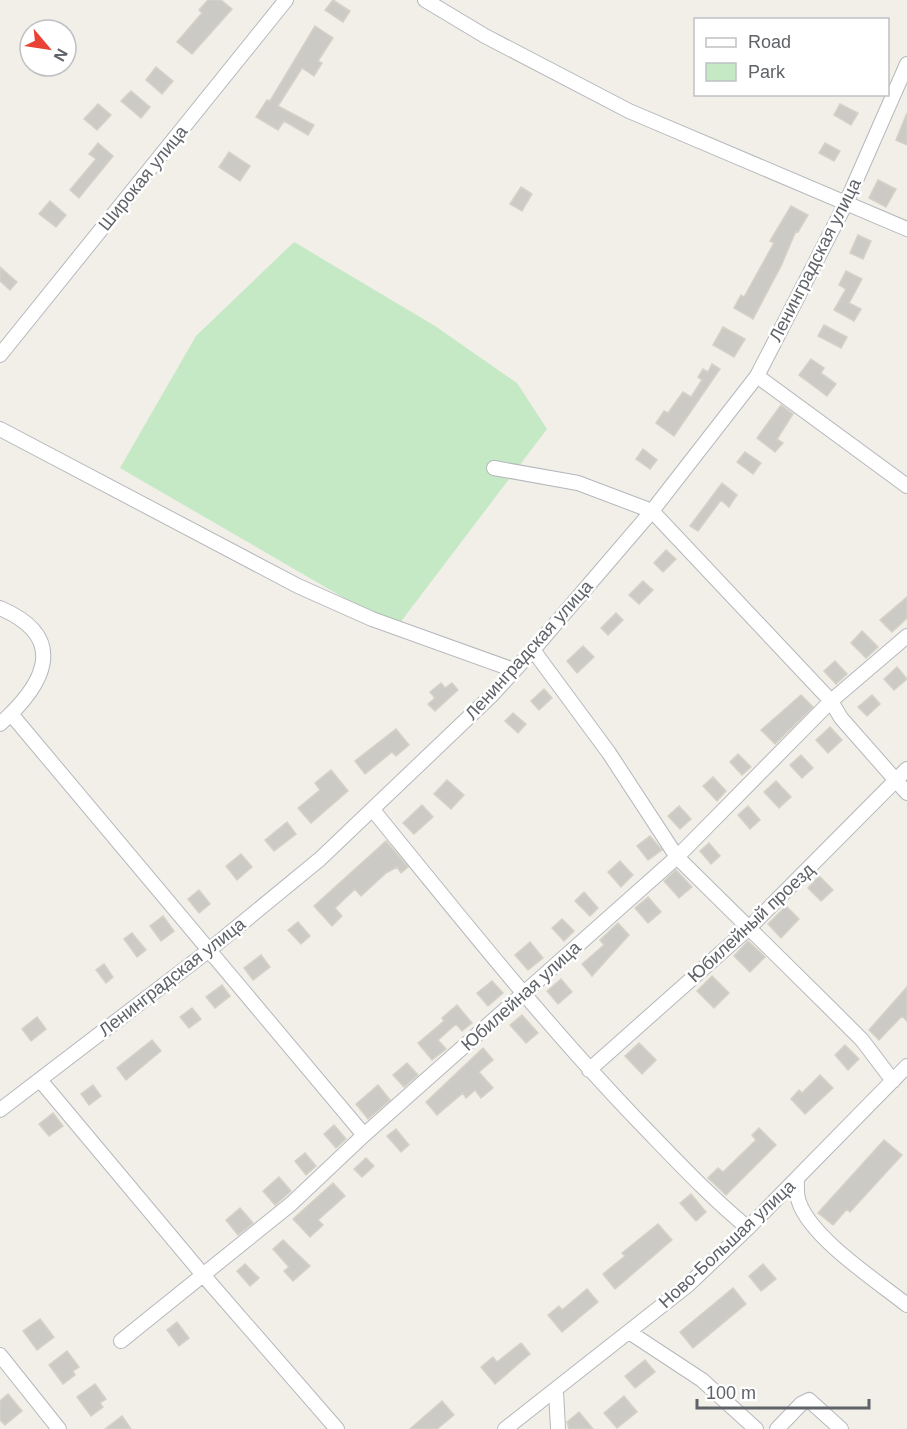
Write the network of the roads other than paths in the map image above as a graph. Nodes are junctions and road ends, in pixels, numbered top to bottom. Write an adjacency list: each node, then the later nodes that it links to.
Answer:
1 (286, 0): 6 (street, Широкая улица)
2 (425, 0): 4 (street)
3 (907, 64): 4 (street, Ленинградская улица)
4 (846, 204): 5 (street); 7 (street, Ленинградская улица)
5 (907, 229)
6 (0, 355)
7 (757, 376): 10 (street); 11 (street, Ленинградская улица)
8 (0, 429): 15 (street)
9 (494, 468): 11 (street)
10 (907, 486)
11 (652, 511): 14 (street, Ленинградская улица); 16 (street)
12 (0, 608): 17 (street)
13 (907, 636): 16 (street, Юбилейная улица)
14 (533, 650): 15 (street, Ленинградская улица); 22 (street)
15 (514, 670): 21 (street, Ленинградская улица)
16 (831, 701): 19 (street); 22 (street, Юбилейная улица)
17 (5, 719): 24 (street)
18 (907, 769): 19 (street, Юбилейный проезд)
19 (896, 782): 20 (street); 23 (street, Юбилейный проезд)
20 (907, 793)
21 (373, 810): 24 (street, Ленинградская улица); 25 (street)
22 (677, 857): 23 (street); 25 (street, Юбилейная улица)
23 (750, 927): 27 (street, Юбилейный проезд); 29 (street)
24 (208, 951): 28 (street, Ленинградская улица); 31 (street)
25 (523, 995): 27 (street); 31 (street, Юбилейная улица)
26 (907, 1067): 29 (street, Ново-Большая улица)
27 (590, 1070): 33 (street)
28 (40, 1080): 30 (street, Ленинградская улица); 34 (street)
29 (893, 1081): 32 (street, Ново-Большая улица)
30 (0, 1110)
31 (364, 1135): 34 (street, Юбилейная улица)
32 (797, 1178): 33 (street, Ново-Большая улица); 35 (street)
33 (748, 1228): 36 (street, Ново-Большая улица)
34 (204, 1276): 37 (street, Юбилейная улица); 41 (street)
35 (907, 1305)
36 (629, 1332): 39 (street, Ново-Большая улица); 44 (street)
37 (121, 1341)
38 (0, 1355): 40 (street)
39 (556, 1391): 42 (street, Ново-Большая улица); 43 (street)
40 (59, 1429)
41 (337, 1429)
42 (505, 1429)
43 (558, 1429)
44 (756, 1429)
45 (777, 1429): 46 (street)
46 (842, 1429)

